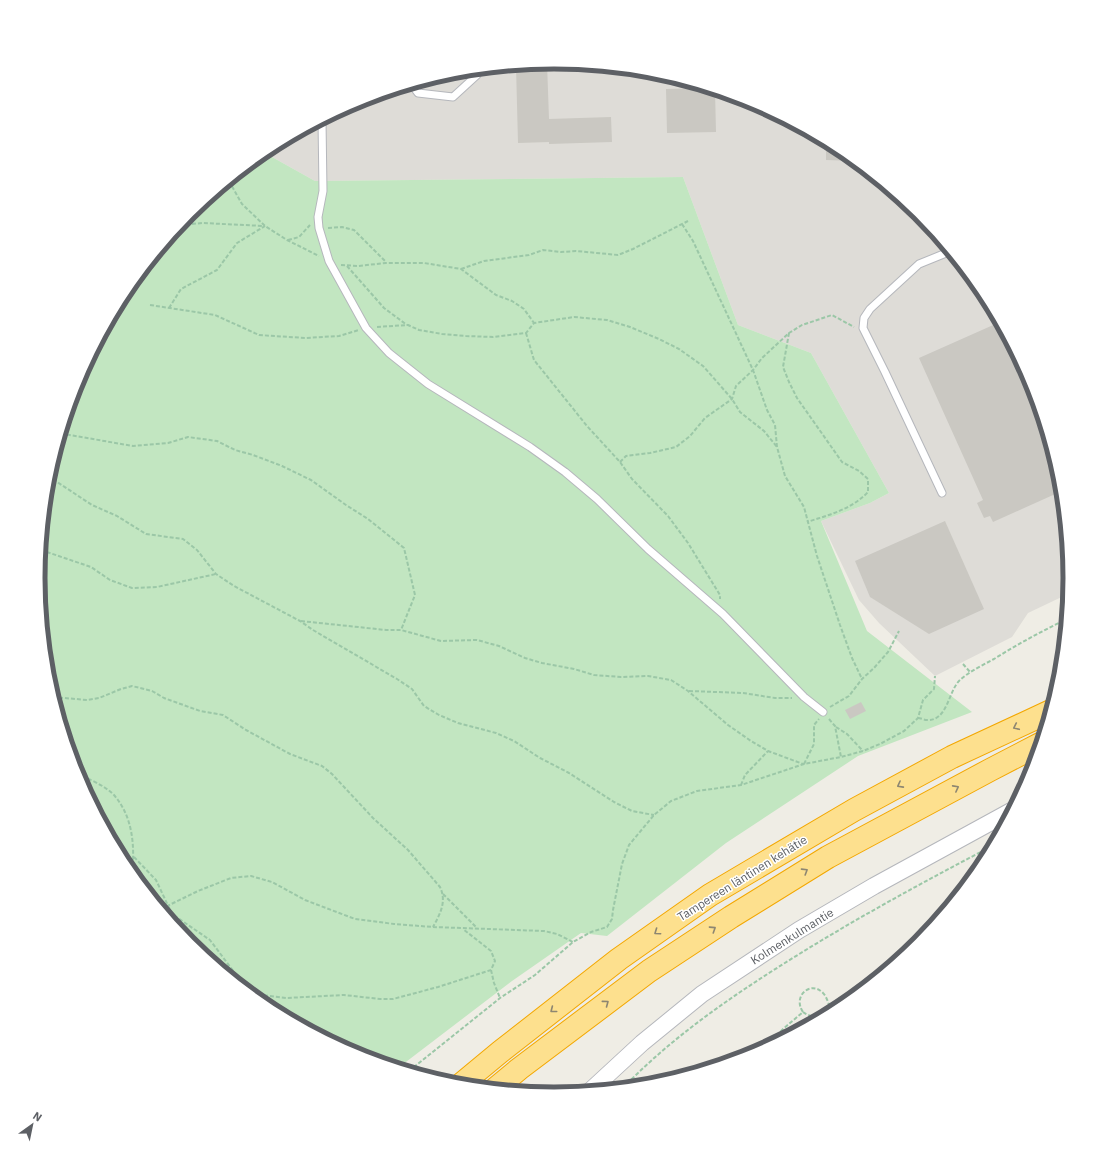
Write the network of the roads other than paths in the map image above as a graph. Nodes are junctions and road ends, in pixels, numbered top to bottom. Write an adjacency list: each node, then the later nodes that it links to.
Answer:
1 (477, 75): 2 (lane)
2 (415, 89)
3 (322, 126): 6 (lane)
4 (946, 253): 5 (lane)
5 (942, 493)
6 (823, 712)
7 (1046, 713): 10 (highway, Tampereen läntinen kehätie, one-way to 10)
8 (1035, 747): 11 (highway, one-way to 8)
9 (1006, 814): 12 (street, Kolmenkulmantie)
10 (466, 1080)
11 (499, 1085)
12 (596, 1086)

